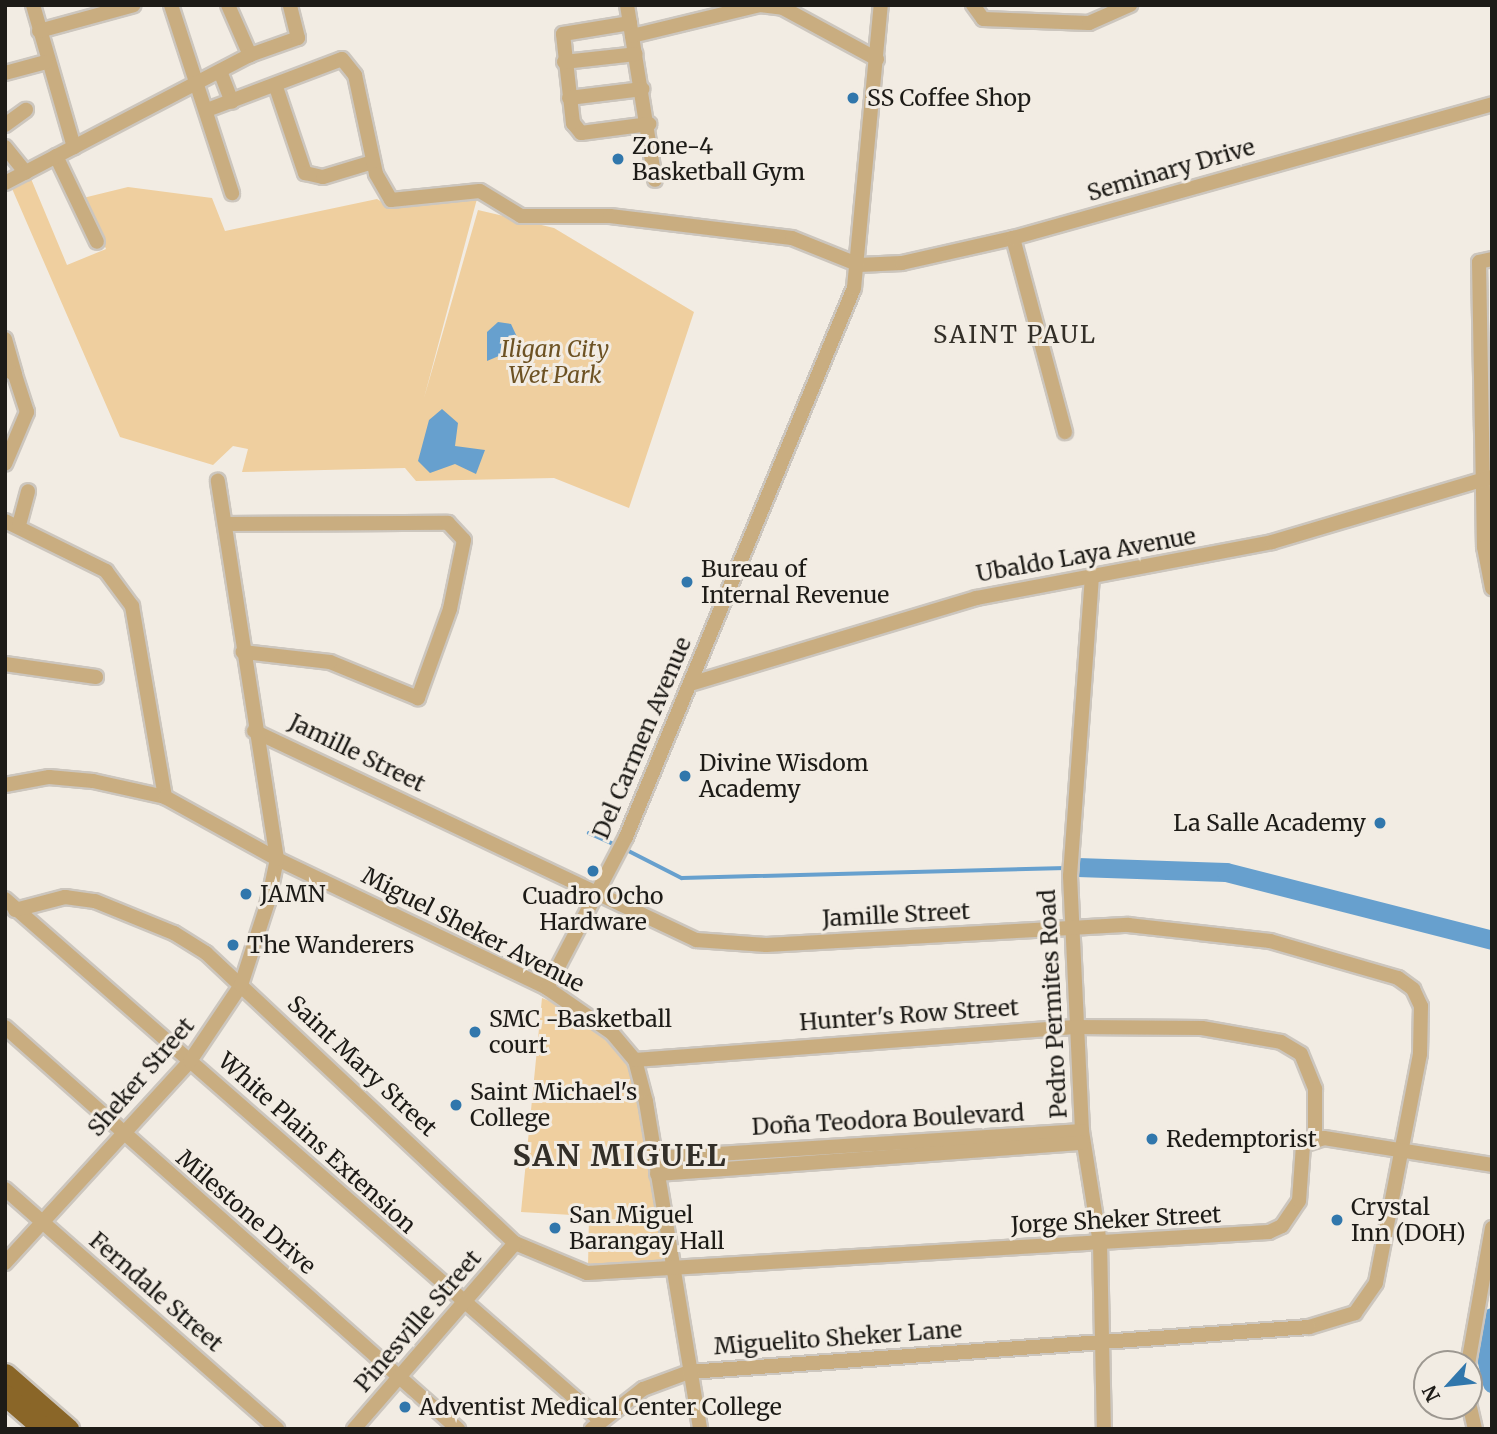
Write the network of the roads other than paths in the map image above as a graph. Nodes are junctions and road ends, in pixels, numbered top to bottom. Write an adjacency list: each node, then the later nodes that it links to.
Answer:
1 (33, 5): 11 (street)
2 (134, 5): 11 (street)
3 (171, 5): 19 (street)
4 (228, 5): 13 (street)
5 (290, 5): 13 (street)
6 (627, 5): 10 (street)
7 (881, 5): 14 (street, Del Carmen Avenue)
8 (973, 5): 9 (street)
9 (1130, 5)
10 (631, 29): 12 (street); 14 (street); 16 (street)
11 (39, 30): 15 (street)
12 (636, 54): 16 (street); 21 (street)
13 (250, 55): 17 (street)
14 (877, 59): 40 (street, Del Carmen Avenue)
15 (46, 62): 18 (street); 29 (street)
16 (564, 62): 22 (street)
17 (220, 71): 19 (street); 23 (street)
18 (5, 73)
19 (197, 84): 26 (street); 29 (street)
20 (276, 87): 23 (street); 32 (street); 32 (street)
21 (642, 89): 22 (street); 27 (street)
22 (569, 98): 27 (street)
23 (232, 102): 26 (street)
24 (1492, 104): 37 (street, Seminary Drive)
25 (26, 110): 28 (street)
26 (206, 110): 36 (street)
27 (649, 124): 34 (street)
28 (5, 125)
29 (74, 147): 31 (street)
30 (5, 148): 33 (street)
31 (56, 156): 33 (street); 38 (street)
32 (373, 162): 40 (street)
33 (26, 173): 35 (street)
34 (656, 180)
35 (5, 183)
36 (232, 193)
37 (1013, 238): 40 (street, Seminary Drive); 43 (street)
38 (97, 242)
39 (1486, 260): 45 (street)
40 (859, 265): 55 (street, Del Carmen Avenue)
41 (5, 339): 42 (street)
42 (10, 372): 44 (street)
43 (1065, 432)
44 (5, 464)
45 (1487, 479): 50 (street, Ubaldo Laya Avenue); 51 (street)
46 (218, 481): 49 (street, Sheker Street)
47 (28, 491): 48 (street)
48 (12, 523): 58 (street)
49 (225, 524): 52 (street, Sheker Street); 52 (street)
50 (1092, 576): 55 (street, Ubaldo Laya Avenue); 62 (street, Pedro Permites Road)
51 (1492, 588)
52 (243, 652): 56 (street, Sheker Street)
53 (5, 664): 54 (street)
54 (96, 677)
55 (690, 684): 60 (street, Del Carmen Avenue)
56 (254, 731): 59 (street, Sheker Street); 60 (street, Jamille Street)
57 (5, 785): 58 (street, Miguel Sheker Avenue)
58 (165, 797): 59 (street, Miguel Sheker Avenue)
59 (277, 859): 63 (street, Sheker Street); 64 (street, Miguel Sheker Avenue)
60 (599, 894): 62 (street, Jamille Street); 64 (street, Del Carmen Avenue)
61 (10, 905): 63 (street, Saint Mary Street); 68 (street, White Plains Extension)
62 (1072, 928): 66 (street, Pedro Permites Road); 72 (street, Jamille Street)
63 (241, 985): 68 (street, Sheker Street); 79 (street, Saint Mary Street)
64 (547, 988): 67 (street, Miguel Sheker Avenue)
65 (5, 1027): 69 (street, Milestone Drive)
66 (1075, 1027): 67 (street, Hunter's Row Street); 70 (street, Pedro Permites Road); 71 (street, Hunter's Row Street)
67 (635, 1060): 73 (street, Miguel Sheker Avenue)
68 (190, 1061): 69 (street, Sheker Street); 83 (street, White Plains Extension)
69 (122, 1134): 77 (street, Sheker Street); 88 (street, Milestone Drive)
70 (1083, 1137): 73 (street, Doña Teodora Boulevard); 75 (street, Doña Teodora Boulevard); 80 (street, Pedro Permites Road)
71 (1315, 1140): 72 (street); 80 (street, Jorge Sheker Street)
72 (1399, 1149): 74 (street); 84 (street, Miguelito Sheker Lane)
73 (654, 1158): 75 (street, Miguel Sheker Avenue)
74 (1492, 1165)
75 (657, 1174): 82 (street, Miguel Sheker Avenue)
76 (5, 1189): 77 (street, Ferndale Street)
77 (43, 1222): 81 (street, Sheker Street); 93 (street, Ferndale Street)
78 (1492, 1228): 85 (street)
79 (515, 1242): 82 (street, Saint Mary Street); 83 (street, Pinesville Street)
80 (1100, 1243): 82 (street, Jorge Sheker Street); 84 (street, Pedro Permites Road)
81 (5, 1263)
82 (673, 1271): 86 (street, Miguel Sheker Avenue)
83 (464, 1304): 88 (street, Pinesville Street); 90 (street, White Plains Extension)
84 (1105, 1341): 86 (street, Miguelito Sheker Lane); 97 (street, Pedro Permites Road)
85 (1470, 1350)
86 (689, 1372): 90 (street, Miguelito Sheker Lane); 96 (street, Miguel Sheker Avenue)
87 (5, 1374): 92 (highway)
88 (400, 1376): 94 (street, Pinesville Street); 95 (street, Milestone Drive)
89 (5, 1395): 91 (highway)
90 (596, 1424)
91 (44, 1429)
92 (68, 1429)
93 (277, 1429)
94 (354, 1429)
95 (458, 1429)
96 (699, 1429)
97 (1104, 1429)

